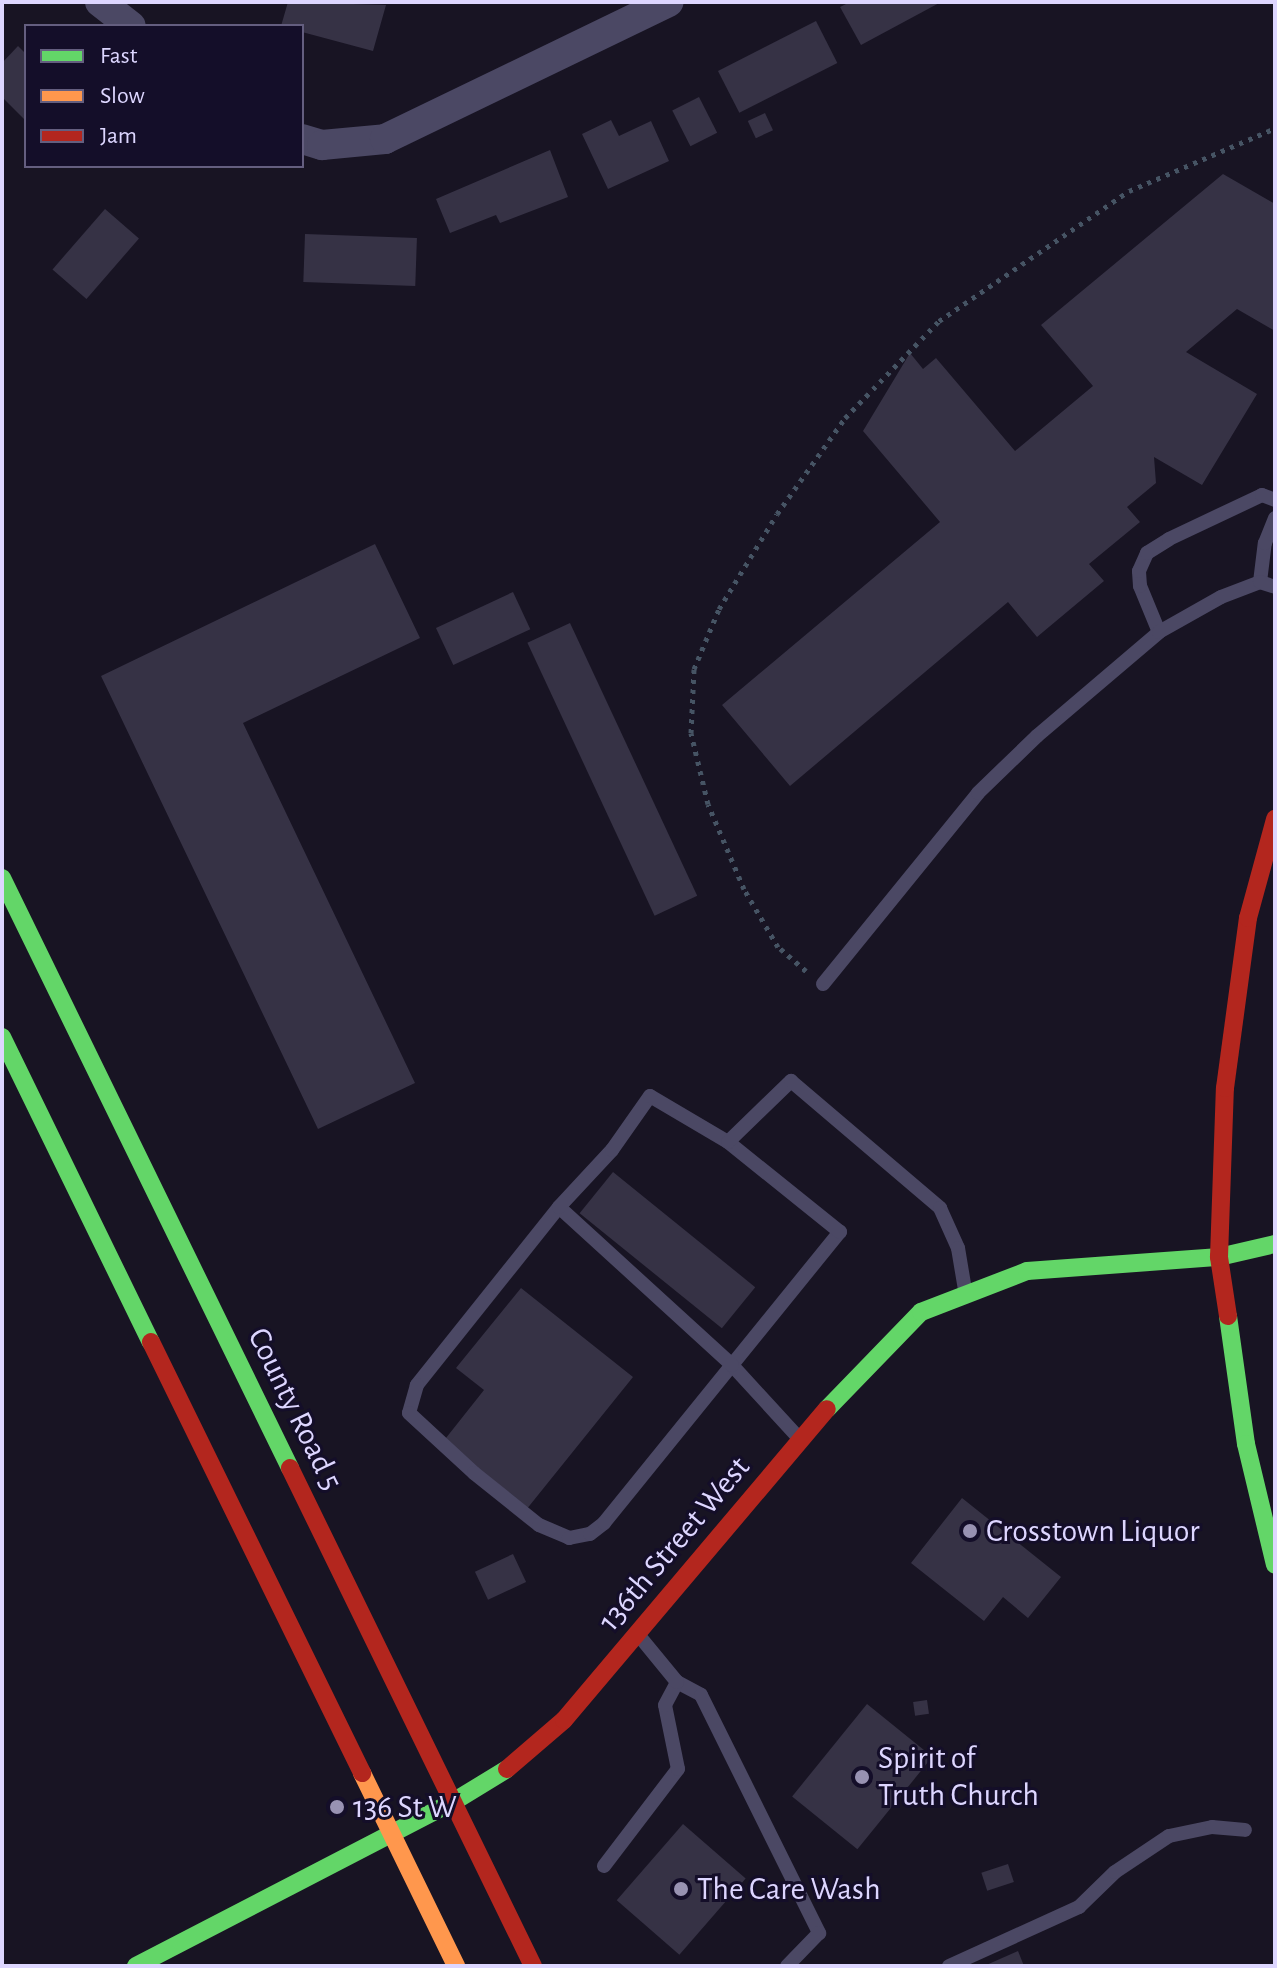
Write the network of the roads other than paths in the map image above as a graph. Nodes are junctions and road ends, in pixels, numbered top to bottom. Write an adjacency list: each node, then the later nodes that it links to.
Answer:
1 (100, 2): 3 (street)
2 (669, 2): 4 (street)
3 (128, 24)
4 (304, 140)
5 (1275, 500): 9 (lane)
6 (1275, 518): 7 (lane)
7 (1260, 582): 8 (lane); 9 (lane)
8 (1275, 587)
9 (1159, 632): 12 (lane)
10 (1275, 819): 17 (main road)
11 (2, 878): 24 (main road, County Road 5)
12 (823, 984)
13 (2, 1037): 26 (main road)
14 (728, 1142): 15 (lane); 18 (lane); 19 (lane)
15 (559, 1207): 19 (lane); 19 (lane)
16 (1275, 1244): 17 (main road, 136th Street West)
17 (1219, 1257): 18 (main road, 136th Street West); 21 (main road)
18 (966, 1294): 20 (main road, 136th Street West)
19 (732, 1365): 20 (lane)
20 (800, 1439): 22 (main road, 136th Street West)
21 (1275, 1565)
22 (638, 1636): 23 (lane); 24 (main road, 136th Street West)
23 (677, 1682): 27 (lane); 31 (lane)
24 (453, 1802): 26 (main road, 136th Street West); 30 (main road, County Road 5)
25 (1245, 1830): 32 (lane)
26 (391, 1834): 28 (main road, 136th Street West); 29 (main road)
27 (604, 1866)
28 (136, 1966)
29 (456, 1966)
30 (533, 1966)
31 (787, 1966)
32 (949, 1966)

